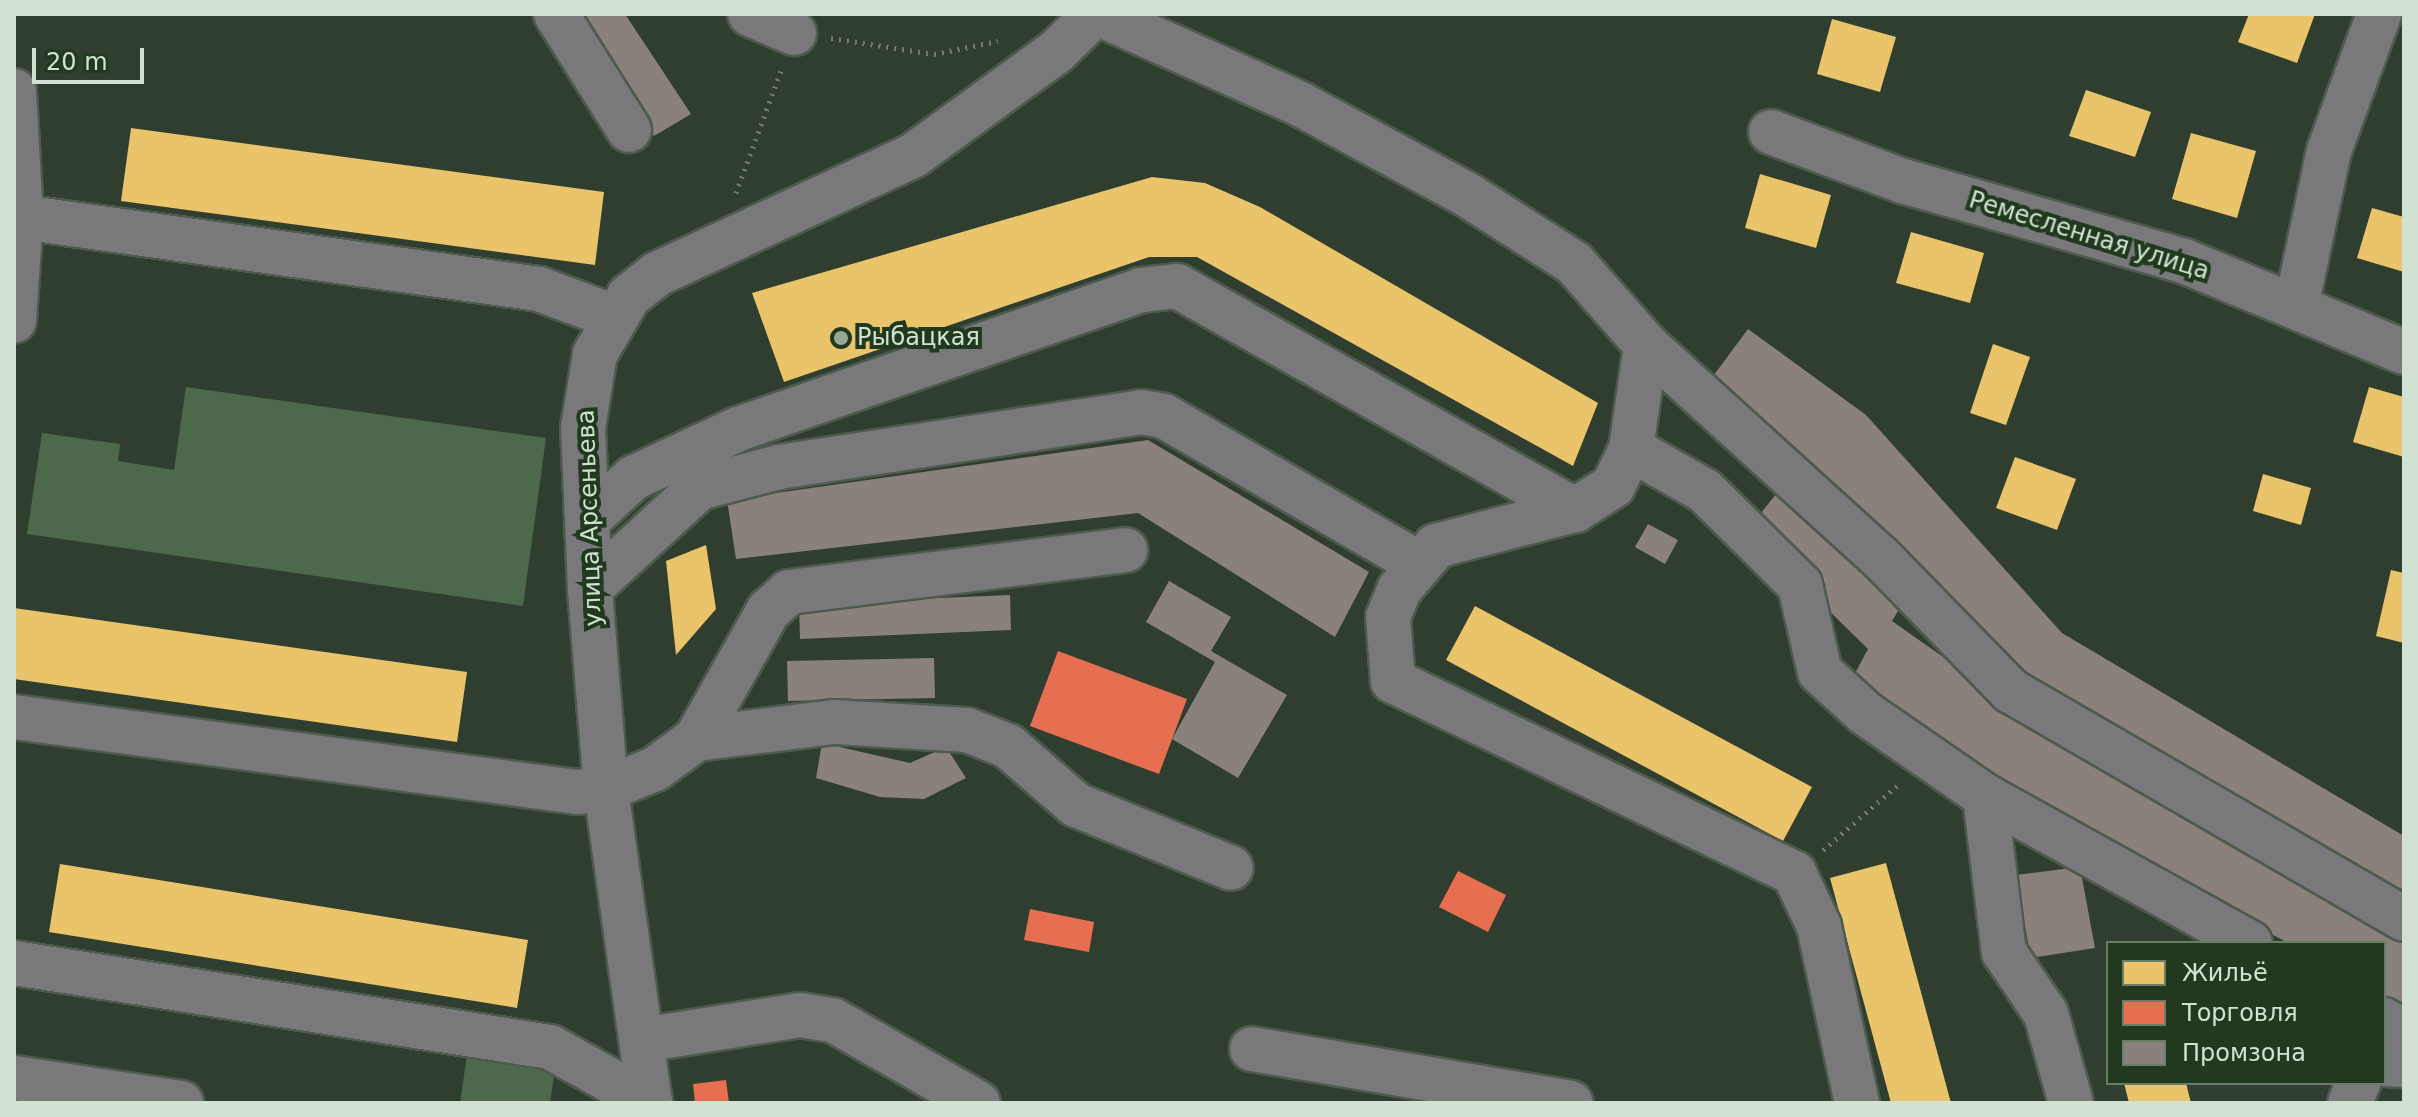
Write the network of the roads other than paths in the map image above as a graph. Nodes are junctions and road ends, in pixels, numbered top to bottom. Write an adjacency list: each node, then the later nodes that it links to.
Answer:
1 (556, 14): 7 (street)
2 (750, 14): 5 (street)
3 (1097, 14): 11 (street, улица Арсеньева); 13 (street)
4 (2379, 14): 10 (street)
5 (794, 33)
6 (14, 91): 9 (street)
7 (629, 130)
8 (1771, 132): 10 (street, Ремесленная улица)
9 (21, 217): 11 (street); 12 (street)
10 (2296, 307): 14 (street, Ремесленная улица)
11 (614, 317): 17 (street, улица Арсеньева)
12 (14, 321)
13 (1646, 345): 15 (street); 26 (street)
14 (2404, 352)
15 (1631, 449): 16 (street); 24 (street)
16 (1575, 510): 17 (street); 19 (street)
17 (590, 518): 20 (street, улица Арсеньева)
18 (1125, 550): 22 (street)
19 (1418, 563): 20 (street); 38 (street)
20 (590, 588): 23 (street, улица Арсеньева)
21 (14, 717): 23 (street)
22 (696, 739): 23 (street); 25 (street)
23 (606, 789): 31 (street, улица Арсеньева)
24 (1985, 796): 27 (street); 39 (street)
25 (1231, 868)
26 (2404, 919)
27 (2246, 941)
28 (14, 963): 35 (street)
29 (2386, 1021): 30 (street)
30 (2404, 1032)
31 (642, 1040): 35 (street, улица Арсеньева); 36 (street)
32 (1252, 1049): 37 (street)
33 (14, 1078): 34 (street)
34 (181, 1103)
35 (650, 1103)
36 (978, 1103)
37 (1570, 1103)
38 (1857, 1103)
39 (2071, 1103)

